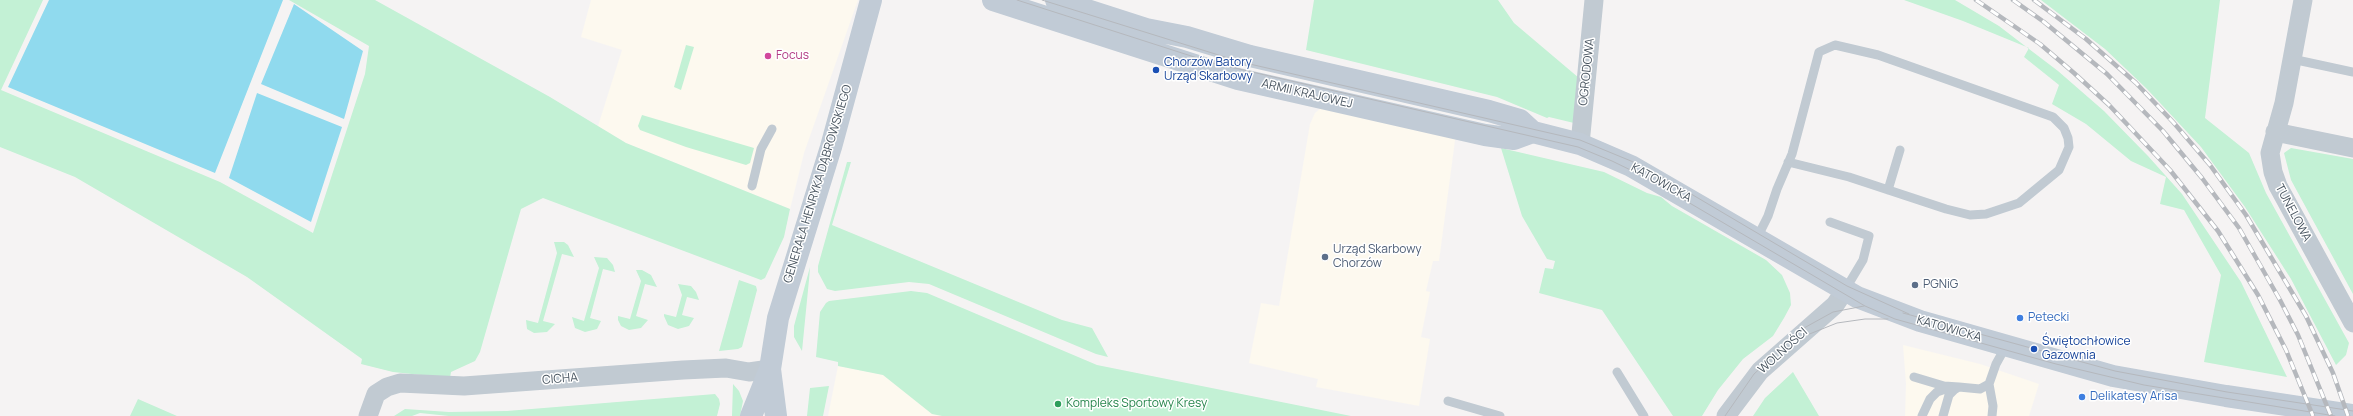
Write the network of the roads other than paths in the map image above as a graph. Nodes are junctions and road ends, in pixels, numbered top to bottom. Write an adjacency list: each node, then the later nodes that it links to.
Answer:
1 (871, 0): 28 (street, GENERAŁA HENRYKA DĄBROWSKIEGO)
2 (993, 0): 9 (street, ARMII KRAJOWEJ)
3 (1056, 0): 6 (street, ARMII KRAJOWEJ)
4 (1594, 0): 17 (street, OGRODOWA)
5 (2303, 0): 8 (street, TUNELOWA)
6 (1212, 46): 7 (street, ARMII KRAJOWEJ); 9 (street)
7 (1242, 54): 10 (street, ARMII KRAJOWEJ); 12 (street)
8 (2292, 59): 11 (lane); 16 (street, TUNELOWA)
9 (1210, 70): 12 (street, ARMII KRAJOWEJ)
10 (1315, 71): 13 (street); 15 (street, ARMII KRAJOWEJ)
11 (2353, 72)
12 (1238, 79): 13 (street, ARMII KRAJOWEJ)
13 (1310, 95): 15 (street, ARMII KRAJOWEJ)
14 (772, 129): 21 (lane)
15 (1512, 129): 17 (street, ARMII KRAJOWEJ)
16 (2275, 132): 18 (street); 26 (street, TUNELOWA)
17 (1580, 144): 24 (street, KATOWICKA)
18 (2353, 148)
19 (1900, 150): 22 (lane)
20 (1788, 162): 22 (lane); 22 (lane); 24 (lane)
21 (752, 186)
22 (1888, 190)
23 (1830, 222): 25 (lane)
24 (1757, 238): 25 (street, KATOWICKA)
25 (1844, 290): 27 (street, KATOWICKA); 41 (street, WOLNOŚCI)
26 (2353, 323)
27 (2006, 346): 31 (lane); 34 (street, KATOWICKA)
28 (770, 369): 36 (street, CICHA); 37 (street, GENERAŁA HENRYKA DĄBROWSKIEGO); 38 (street, GENERAŁA HENRYKA DĄBROWSKIEGO)
29 (1617, 372): 40 (lane)
30 (1914, 377): 32 (lane)
31 (1989, 384): 32 (lane); 44 (lane)
32 (1956, 387): 42 (lane); 43 (lane)
33 (1448, 401): 39 (lane)
34 (2291, 411): 35 (street, KATOWICKA)
35 (2353, 415)
36 (368, 416)
37 (751, 416)
38 (776, 416)
39 (1500, 416)
40 (1644, 416)
41 (1726, 416)
42 (1922, 416)
43 (1943, 416)
44 (1992, 416)

